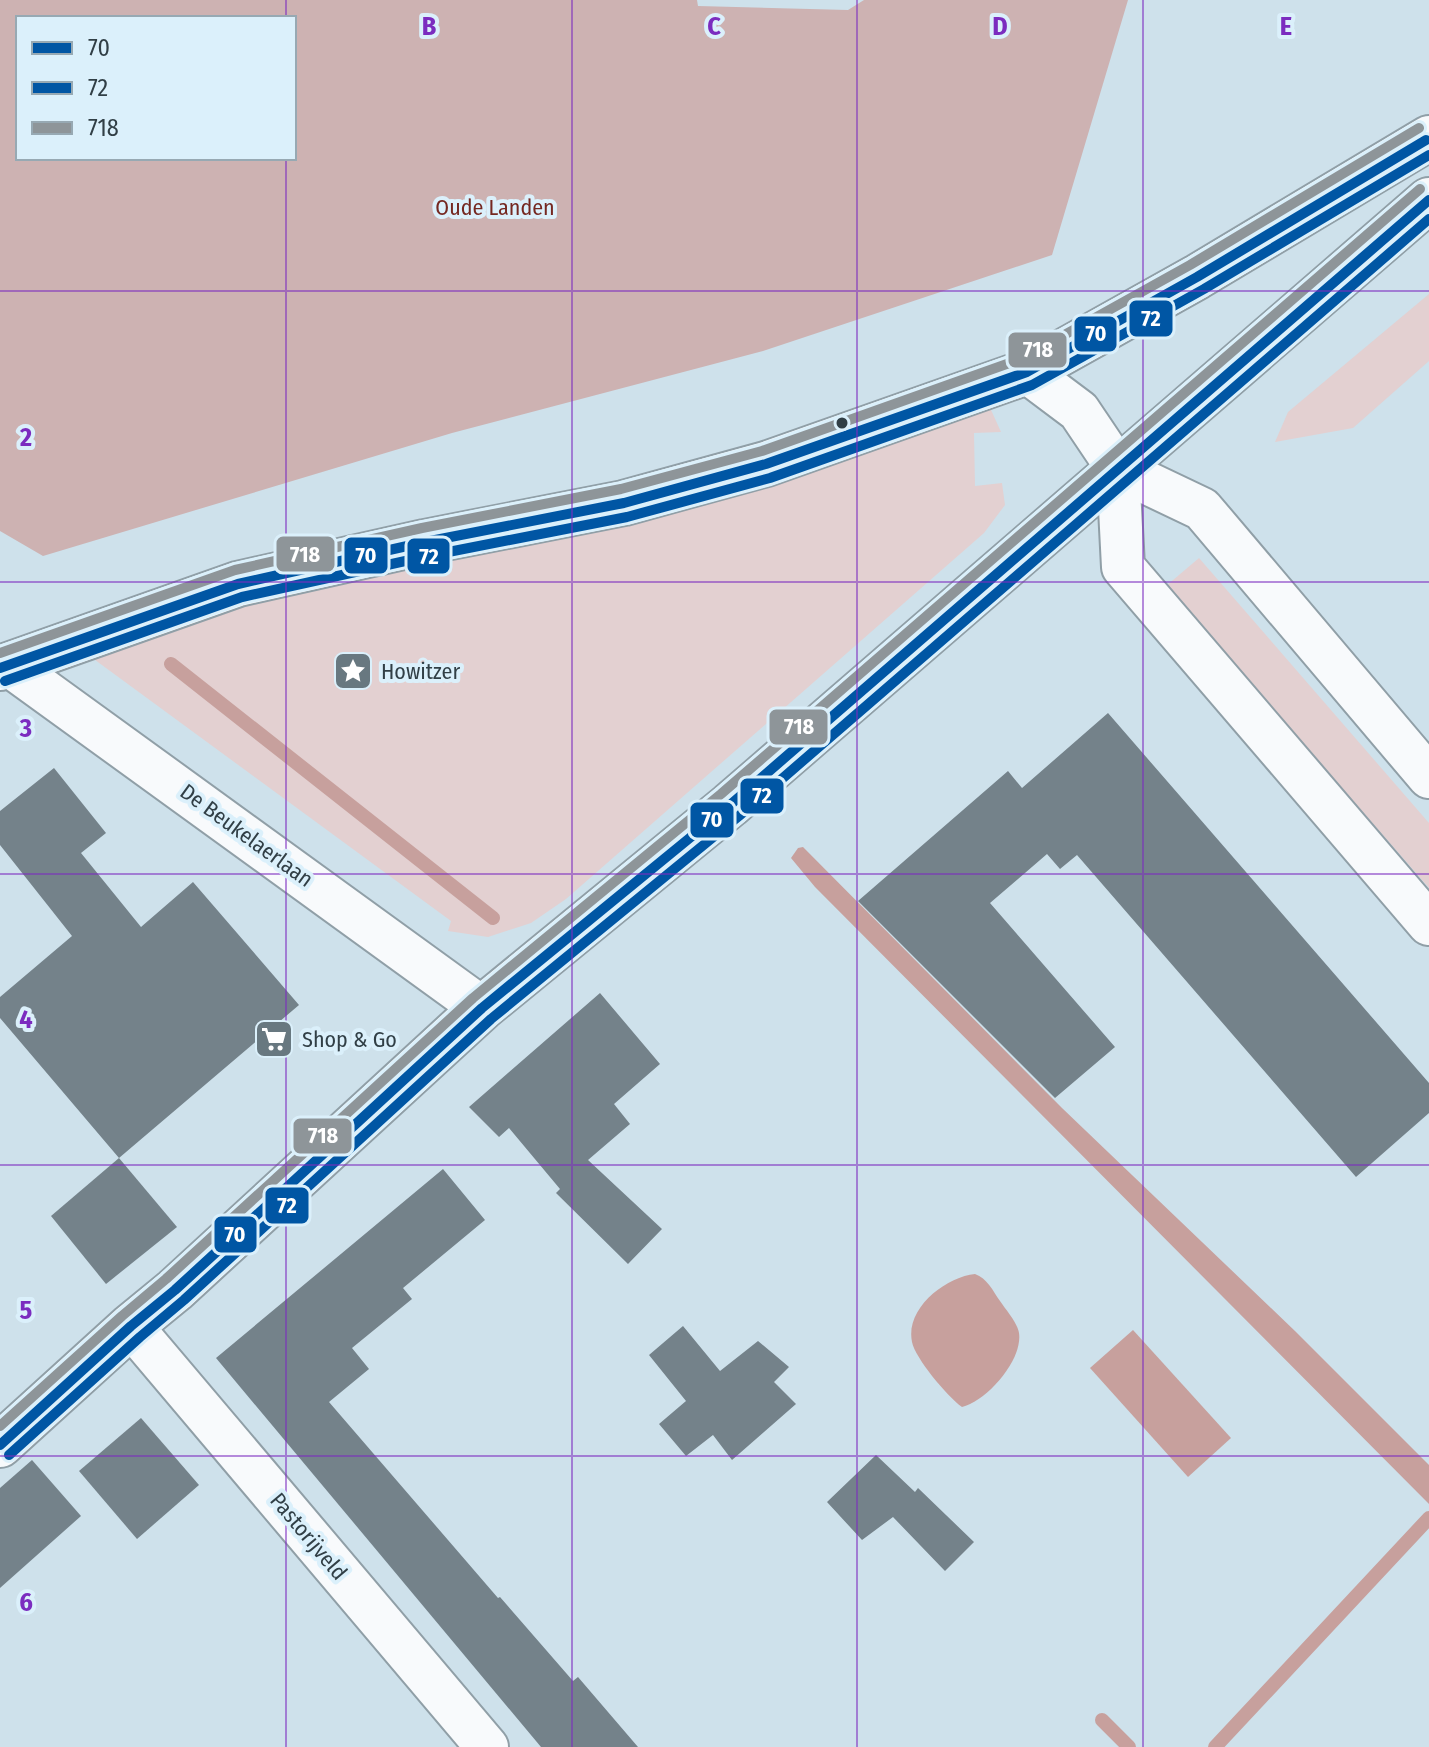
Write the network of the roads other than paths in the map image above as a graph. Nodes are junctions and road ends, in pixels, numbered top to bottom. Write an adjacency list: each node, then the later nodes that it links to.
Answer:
1 (1429, 138): 3 (main road, De Beukelaerlaan)
2 (1429, 200): 4 (main road)
3 (1027, 372): 4 (street); 5 (main road, De Beukelaerlaan)
4 (1118, 469): 6 (street); 7 (street); 8 (main road)
5 (5, 667): 8 (street, De Beukelaerlaan)
6 (1429, 777)
7 (1429, 924)
8 (482, 1008): 9 (main road)
9 (131, 1326): 10 (main road); 11 (street, Pastorijveld)
10 (0, 1445)
11 (487, 1747)

